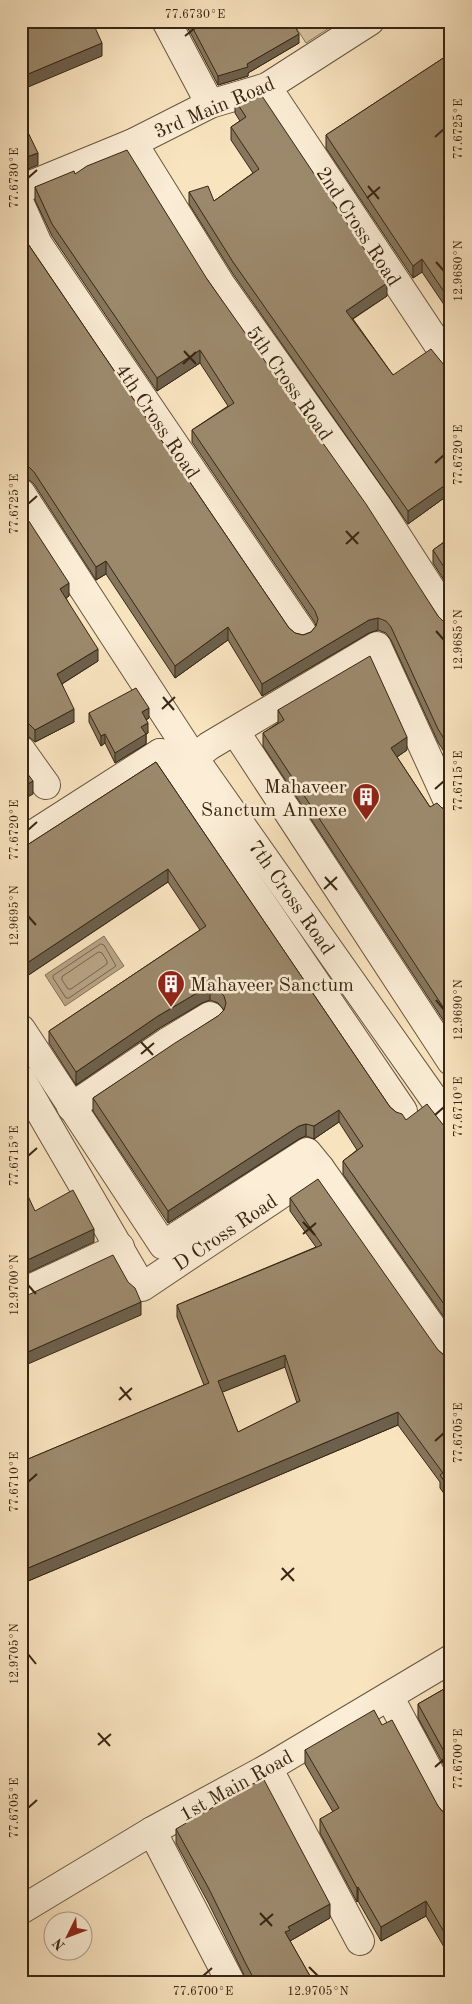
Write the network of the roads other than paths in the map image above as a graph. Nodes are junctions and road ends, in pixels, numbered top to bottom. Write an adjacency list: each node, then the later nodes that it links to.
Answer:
1 (166, 21): 4 (street)
2 (370, 21): 3 (street, 3rd Main Road)
3 (268, 87): 4 (street, 3rd Main Road); 8 (street, 2nd Cross Road)
4 (210, 104): 5 (street, 3rd Main Road)
5 (133, 143): 6 (street, 3rd Main Road); 10 (street, 5th Cross Road)
6 (21, 189)
7 (21, 206): 11 (street, 4th Cross Road)
8 (451, 364)
9 (21, 492): 15 (street, 7th Cross Road)
10 (451, 620)
11 (302, 632)
12 (235, 731): 15 (street); 17 (street); 21 (street)
13 (21, 750): 16 (street)
14 (160, 753): 15 (street); 18 (street); 24 (street)
15 (192, 755): 26 (street, 7th Cross Road)
16 (46, 785)
17 (451, 808)
18 (21, 842)
19 (210, 1016): 23 (street)
20 (21, 1029): 23 (street)
21 (451, 1061)
22 (21, 1078): 25 (street, D Cross Road)
23 (71, 1107): 27 (street)
24 (402, 1111)
25 (31, 1116): 28 (street, D Cross Road)
26 (451, 1123)
27 (320, 1168): 28 (street, D Cross Road); 30 (street)
28 (120, 1247): 29 (street)
29 (21, 1293)
30 (451, 1354)
31 (451, 1659): 32 (street, 1st Main Road)
32 (389, 1696): 33 (street, 1st Main Road); 34 (street)
33 (268, 1768): 35 (street, 1st Main Road); 37 (street)
34 (451, 1812)
35 (152, 1831): 36 (street, 1st Main Road); 38 (street)
36 (21, 1910)
37 (360, 1941)
38 (231, 1983)

